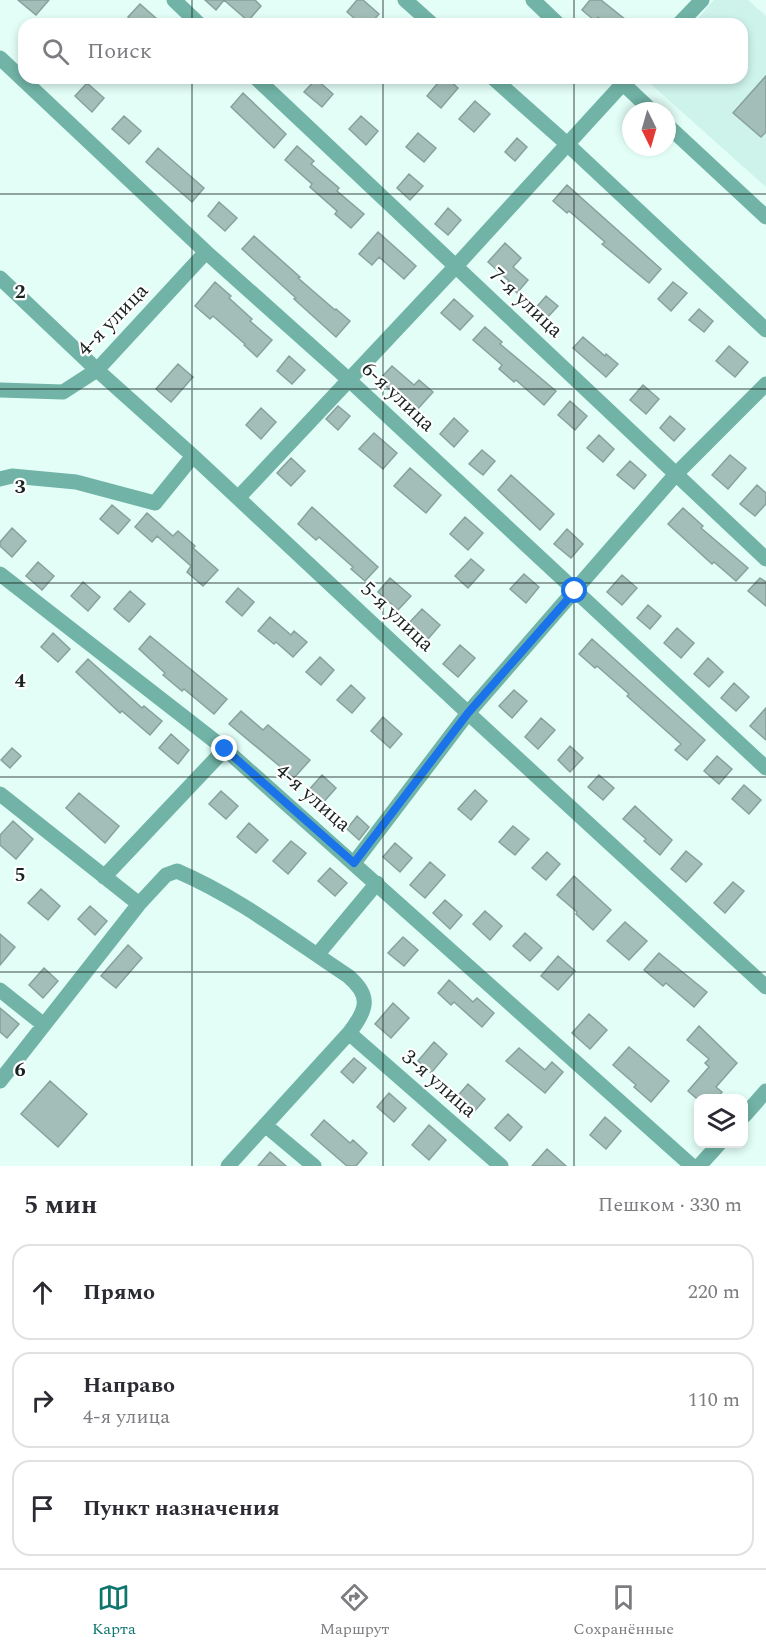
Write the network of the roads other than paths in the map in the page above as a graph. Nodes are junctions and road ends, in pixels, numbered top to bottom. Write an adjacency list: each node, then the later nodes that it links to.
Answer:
1 (174, 0): 5 (street)
2 (405, 0): 6 (street)
3 (533, 0): 7 (street)
4 (702, 0): 8 (street)
5 (193, 18)
6 (425, 18)
7 (552, 18)
8 (685, 18)
9 (0, 58): 10 (street, 6-я улица)
10 (18, 75)
11 (28, 84): 20 (street, 6-я улица)
12 (262, 84): 21 (street, 7-я улица)
13 (500, 84): 18 (street)
14 (618, 84): 18 (street)
15 (626, 84): 16 (street)
16 (643, 102)
17 (676, 133): 19 (street)
18 (566, 143): 21 (street); 23 (street)
19 (766, 217)
20 (206, 252): 24 (street, 4-я улица); 25 (street, 6-я улица)
21 (456, 266): 25 (street); 29 (street, 7-я улица)
22 (0, 278): 24 (street, 5-я улица)
23 (766, 330)
24 (97, 370): 27 (street, 4-я улица); 28 (street, 5-я улица)
25 (348, 379): 31 (street); 34 (street, 6-я улица)
26 (766, 384): 29 (street)
27 (0, 390)
28 (193, 456): 30 (street); 31 (street, 5-я улица)
29 (676, 474): 32 (street, 7-я улица); 34 (street)
30 (0, 479)
31 (238, 498): 35 (street, 5-я улица)
32 (766, 559)
33 (0, 574): 36 (street, 4-я улица)
34 (575, 591): 35 (street); 37 (street, 6-я улица)
35 (468, 713): 39 (street); 44 (street, 5-я улица)
36 (225, 749): 39 (street, 4-я улица); 40 (street)
37 (766, 768)
38 (2, 801): 40 (street)
39 (354, 863): 41 (street, 4-я улица)
40 (104, 877): 42 (street)
41 (376, 883): 43 (street); 56 (street, 4-я улица)
42 (139, 904): 43 (street); 46 (street)
43 (317, 955): 47 (street)
44 (766, 987)
45 (0, 990): 46 (street)
46 (44, 1025): 48 (street)
47 (349, 1033): 51 (street); 55 (street, 3-я улица)
48 (0, 1081)
49 (766, 1091): 50 (street)
50 (748, 1111)
51 (266, 1125): 53 (street); 54 (street)
52 (715, 1148): 57 (street)
53 (228, 1166)
54 (314, 1166)
55 (501, 1166)
56 (692, 1166)
57 (699, 1166)

